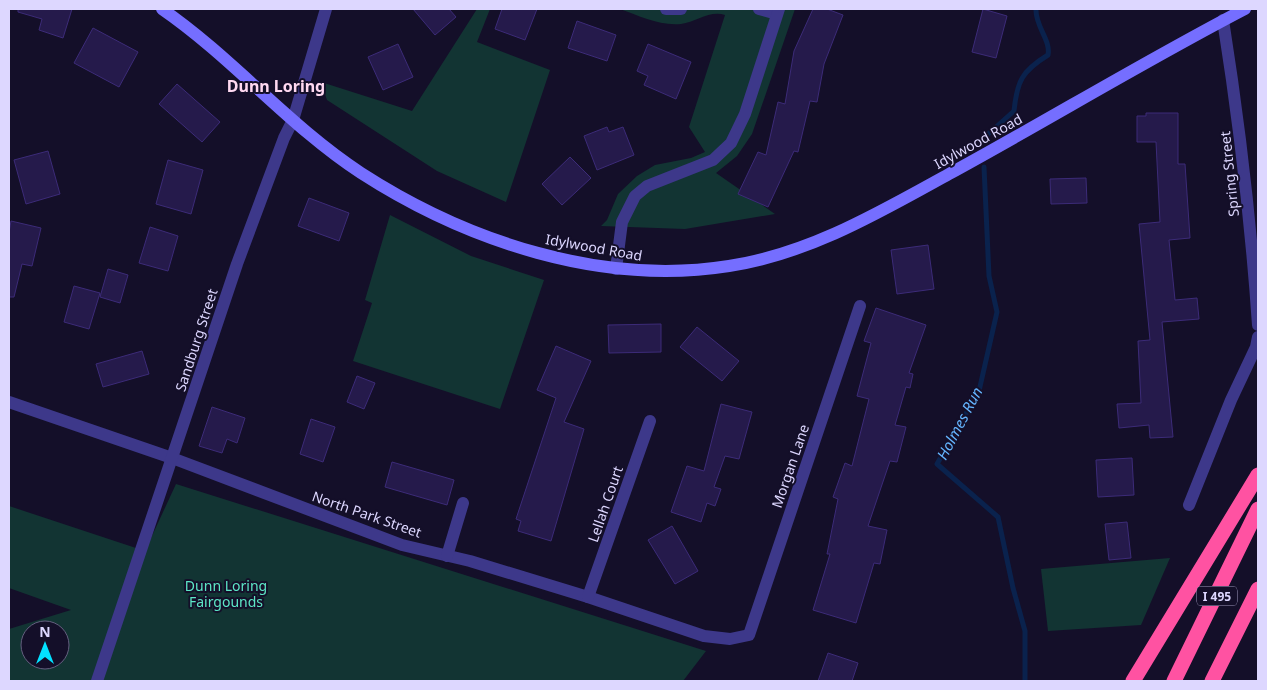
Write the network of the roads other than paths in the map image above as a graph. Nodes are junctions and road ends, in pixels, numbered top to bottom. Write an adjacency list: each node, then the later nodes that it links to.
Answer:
1 (162, 9): 9 (main road, Idylwood Road)
2 (326, 9): 9 (street, Sandburg Street)
3 (666, 9): 4 (street)
4 (681, 9)
5 (759, 9): 7 (street)
6 (1244, 9): 8 (main road, Idylwood Road)
7 (778, 11): 10 (street)
8 (1223, 20): 10 (main road, Idylwood Road); 12 (street, Spring Street)
9 (293, 120): 10 (main road, Idylwood Road); 16 (street, Sandburg Street)
10 (616, 269)
11 (860, 306): 24 (street, Morgan Lane)
12 (1258, 325)
13 (1258, 337): 19 (street)
14 (9, 402): 16 (street, North Park Street)
15 (650, 421): 23 (street, Lellah Court)
16 (172, 458): 21 (street, North Park Street); 25 (street, Sandburg Street)
17 (1258, 475): 26 (highway)
18 (463, 503): 21 (street)
19 (1189, 505)
20 (1258, 509): 27 (highway, I 495)
21 (447, 556): 23 (street, North Park Street)
22 (1258, 589): 28 (highway, I 495)
23 (588, 597): 24 (street, North Park Street)
24 (749, 635)
25 (97, 681)
26 (1133, 681)
27 (1174, 681)
28 (1213, 681)

